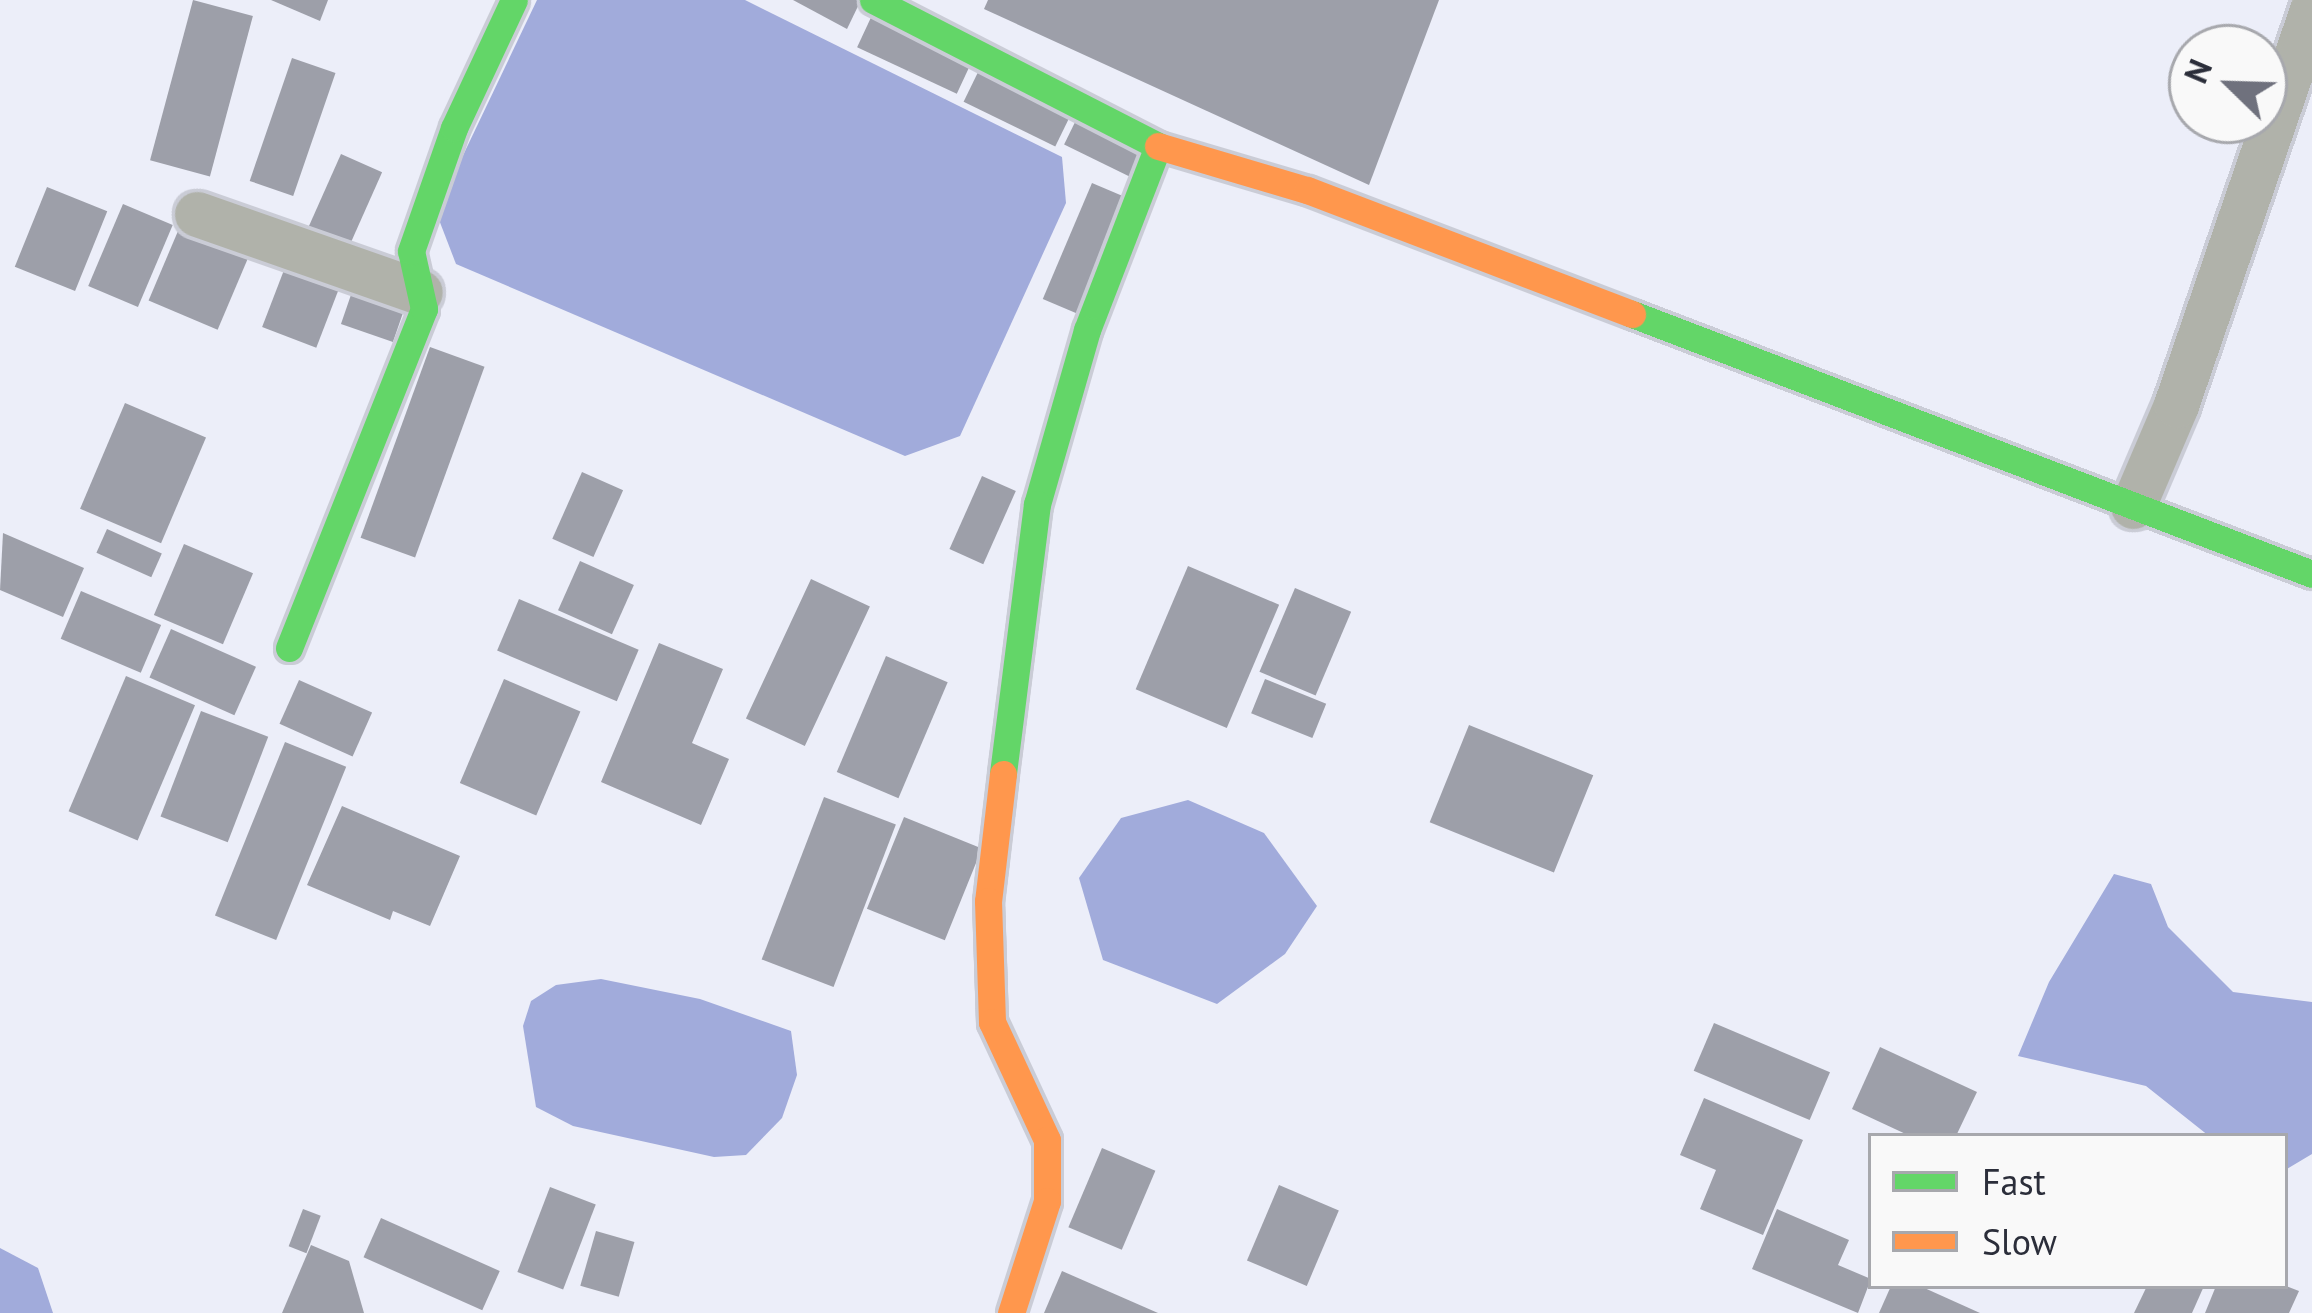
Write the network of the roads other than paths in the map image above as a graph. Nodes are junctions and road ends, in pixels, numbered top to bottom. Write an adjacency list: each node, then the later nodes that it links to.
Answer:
1 (514, 0): 6 (street)
2 (874, 0): 4 (street)
3 (2312, 10): 7 (street)
4 (1158, 146): 7 (street); 10 (street)
5 (197, 214): 6 (street)
6 (420, 292): 9 (street)
7 (2133, 506): 8 (street)
8 (2312, 574)
9 (289, 648)
10 (1011, 1313)

